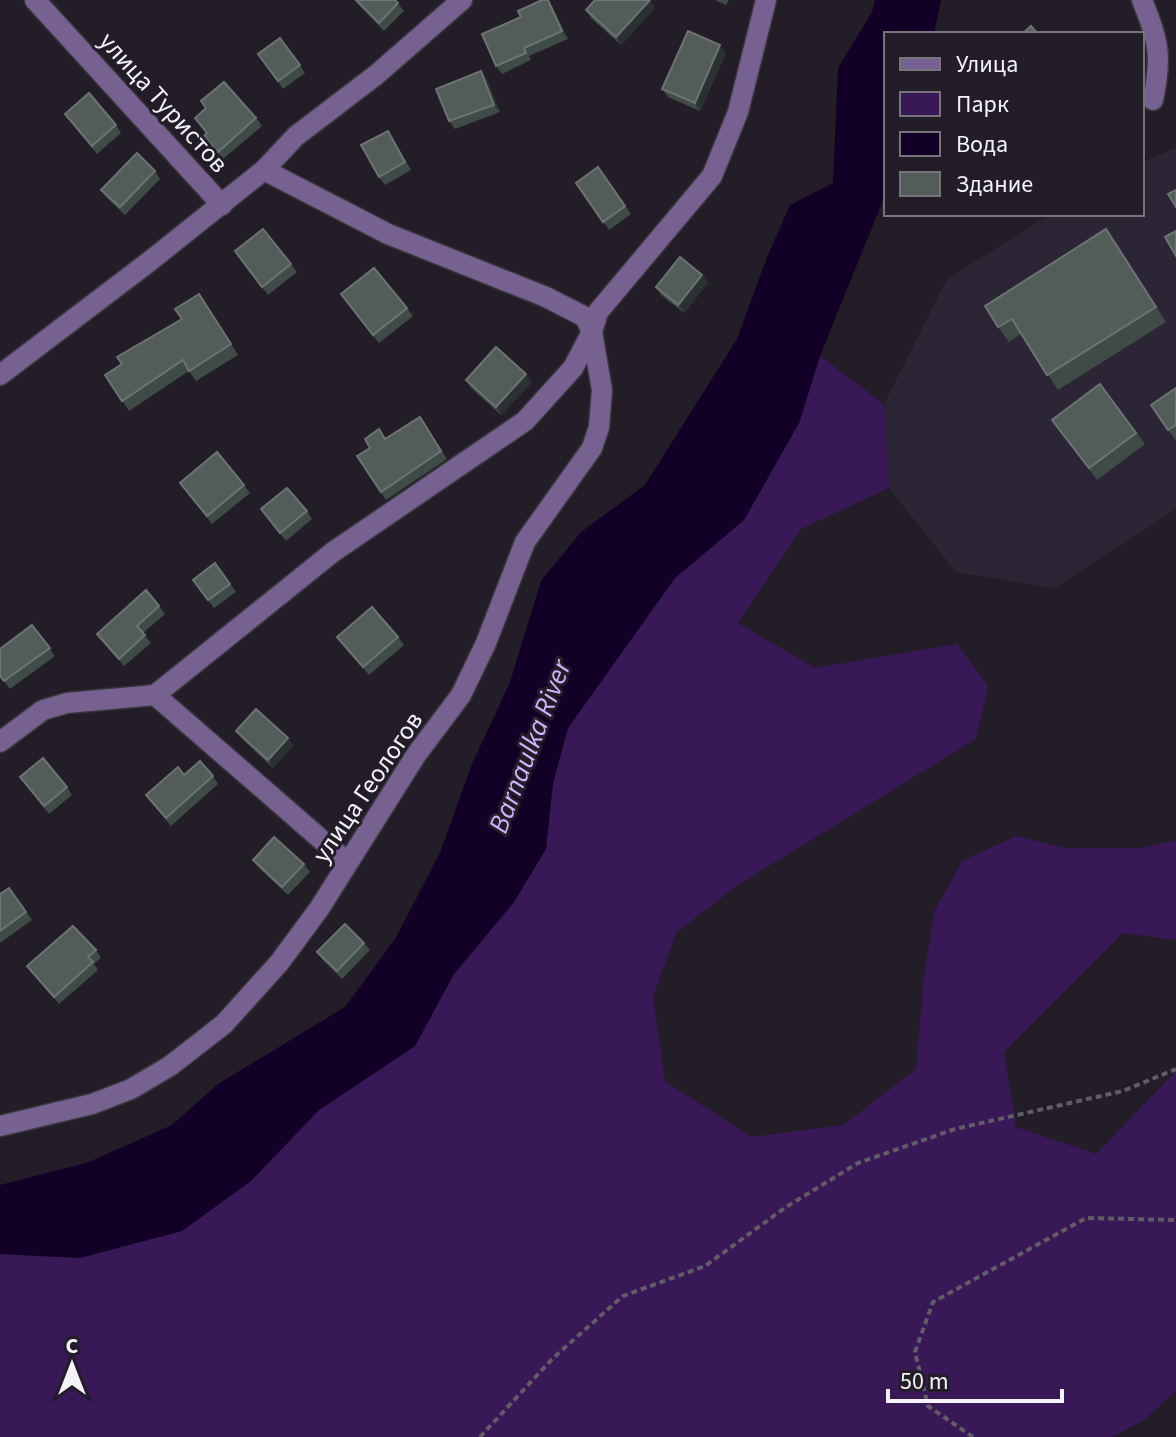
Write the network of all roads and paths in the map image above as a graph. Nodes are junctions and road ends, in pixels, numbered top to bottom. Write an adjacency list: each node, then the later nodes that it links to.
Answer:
1 (35, 0): 7 (street, улица Туристов)
2 (462, 0): 6 (street)
3 (766, 0): 8 (street)
4 (1142, 0): 5 (street)
5 (1153, 100)
6 (264, 170): 7 (street); 8 (street)
7 (222, 205): 9 (street)
8 (592, 332): 10 (street); 12 (street, улица Геологов)
9 (0, 375)
10 (155, 695): 11 (street); 12 (street)
11 (0, 742)
12 (347, 862): 14 (street, улица Геологов)
13 (1176, 1069): 16 (path)
14 (0, 1126)
15 (1176, 1220): 17 (path)
16 (480, 1437)
17 (973, 1437)

